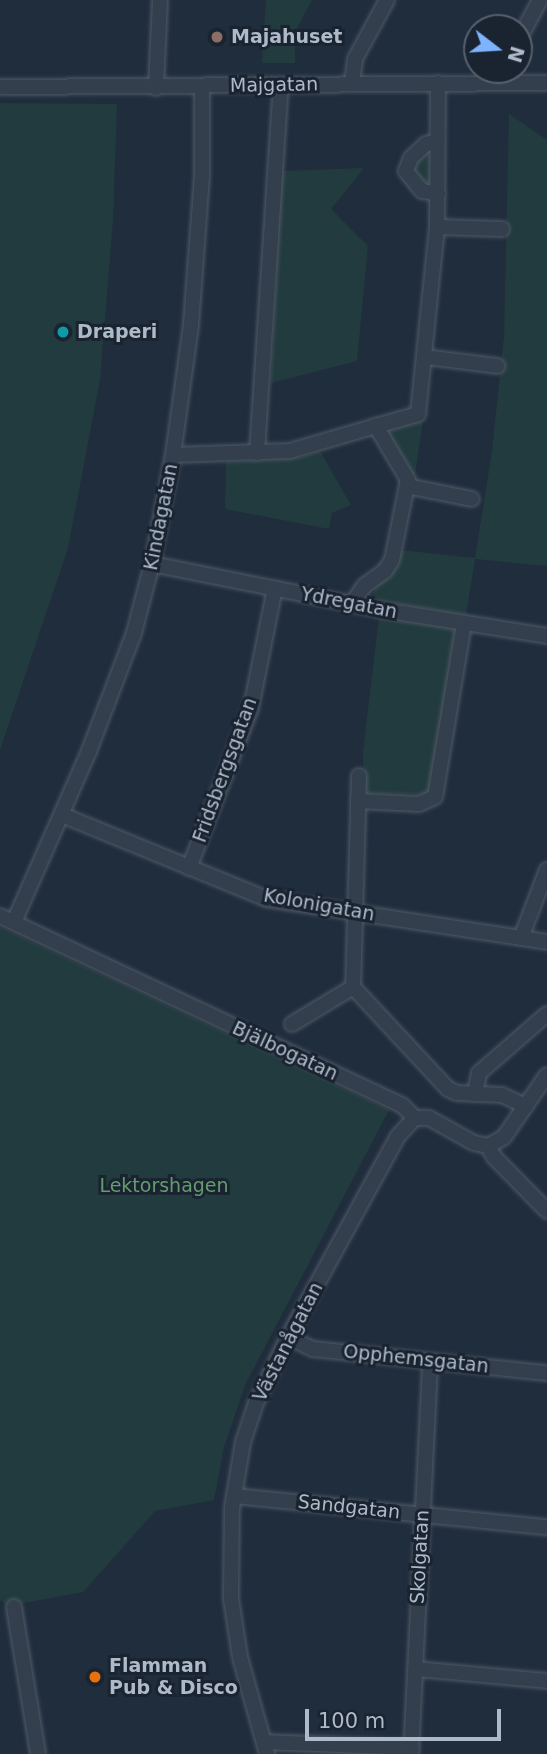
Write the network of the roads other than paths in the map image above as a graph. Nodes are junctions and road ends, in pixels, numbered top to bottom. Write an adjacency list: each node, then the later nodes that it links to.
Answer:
1 (160, 0): 9 (street)
2 (387, 0): 5 (street)
3 (463, 80): 4 (street, Majgatan)
4 (438, 83): 5 (street, Majgatan); 10 (street)
5 (352, 84): 6 (street, Majgatan)
6 (281, 85): 7 (street, Majgatan); 17 (street)
7 (201, 87): 9 (street, Majgatan); 18 (street, Kindagatan)
8 (0, 88): 9 (street, Majgatan)
9 (156, 88)
10 (438, 141): 11 (street); 11 (street)
11 (438, 194): 12 (street)
12 (437, 227): 13 (street); 14 (street)
13 (502, 229)
14 (425, 357): 15 (street); 16 (street)
15 (497, 366)
16 (376, 426): 17 (street); 19 (street)
17 (257, 453): 18 (street)
18 (173, 455): 21 (street, Kindagatan)
19 (407, 486): 20 (street); 23 (street)
20 (472, 499)
21 (152, 564): 22 (street, Ydregatan); 28 (street, Kindagatan)
22 (275, 588): 23 (street, Ydregatan); 29 (street, Fridsbergsgatan)
23 (352, 604): 24 (street, Ydregatan)
24 (464, 623): 25 (street, Ydregatan); 27 (street)
25 (547, 636)
26 (359, 776): 27 (street)
27 (358, 802): 31 (street)
28 (62, 815): 29 (street, Kolonigatan); 33 (street, Kindagatan)
29 (189, 867): 31 (street, Kolonigatan)
30 (547, 870): 34 (street)
31 (354, 911): 34 (street, Kolonigatan); 36 (street)
32 (0, 916): 33 (street, Bjälbogatan)
33 (14, 922): 42 (street, Bjälbogatan)
34 (521, 938): 35 (street, Kolonigatan)
35 (547, 942)
36 (353, 987): 38 (street); 40 (street)
37 (547, 1014): 40 (street)
38 (292, 1024)
39 (547, 1075): 41 (street)
40 (475, 1094): 41 (street)
41 (526, 1106): 43 (street)
42 (415, 1118): 43 (street, Bjälbogatan); 45 (street, Västanågatan)
43 (488, 1146): 44 (street, Bjälbogatan)
44 (547, 1211)
45 (288, 1337): 46 (street, Opphemsgatan); 48 (street, Västanågatan)
46 (430, 1361): 47 (street, Opphemsgatan); 49 (street, Skolgatan)
47 (547, 1373)
48 (234, 1496): 49 (street, Sandgatan); 54 (street, Västanågatan)
49 (422, 1514): 50 (street, Sandgatan); 52 (street, Skolgatan)
50 (547, 1527)
51 (14, 1607): 56 (street)
52 (416, 1669): 53 (street); 55 (street, Skolgatan)
53 (547, 1681)
54 (265, 1748): 55 (street)
55 (411, 1751)
56 (38, 1754)

